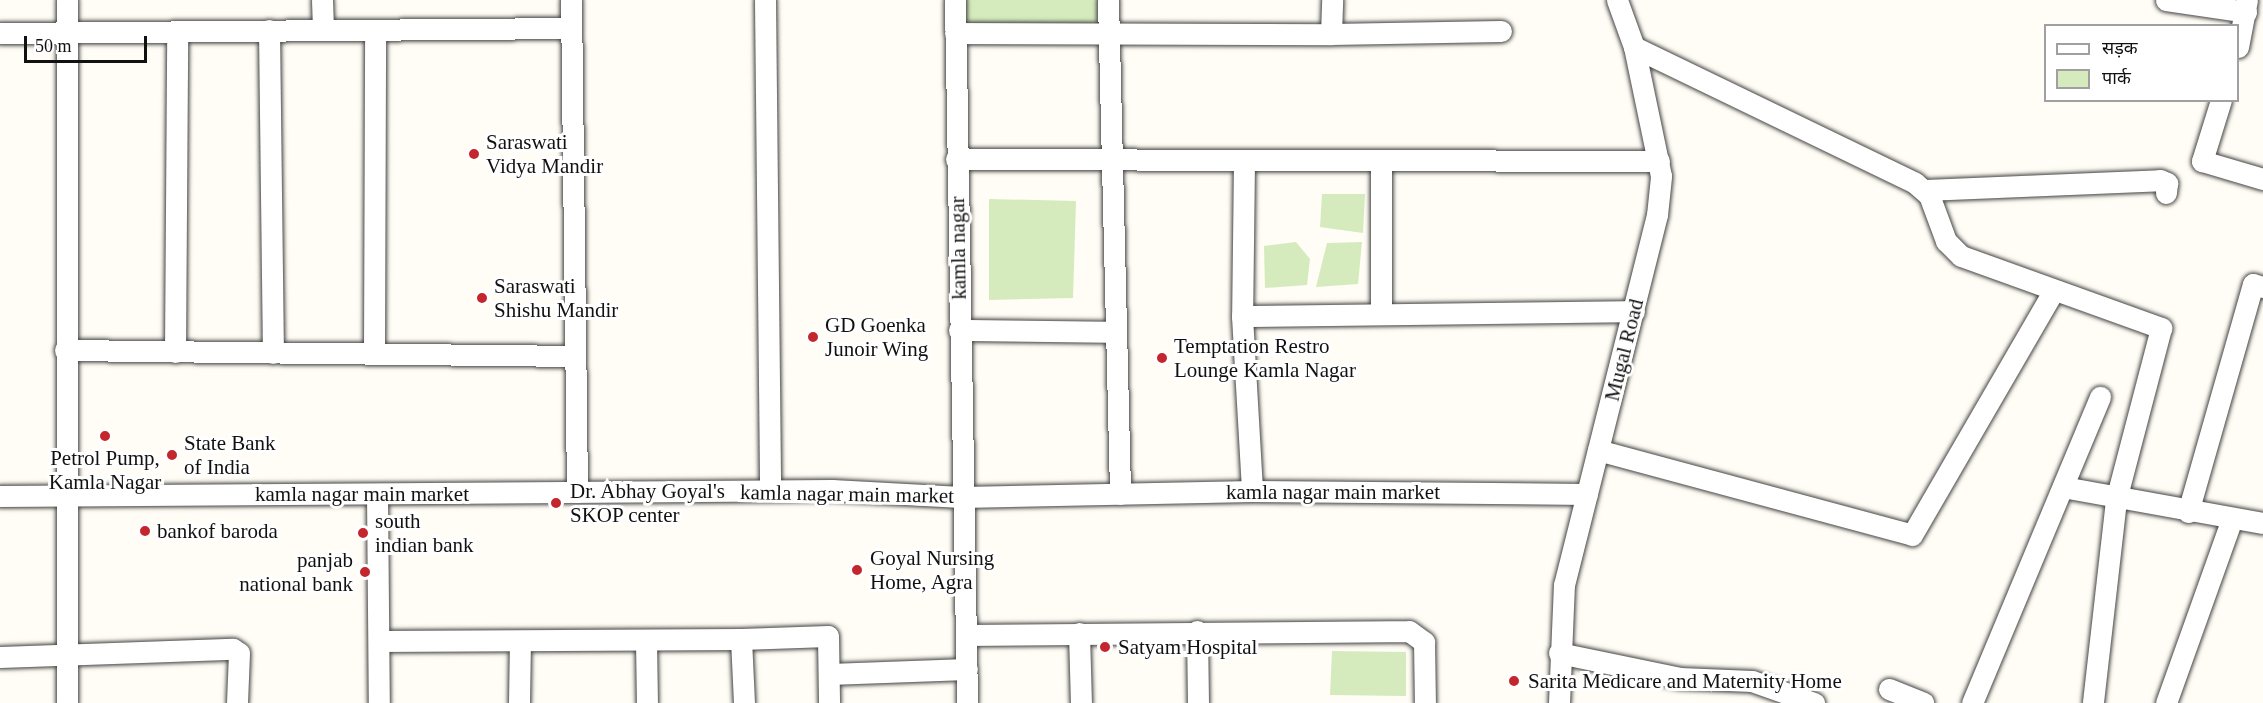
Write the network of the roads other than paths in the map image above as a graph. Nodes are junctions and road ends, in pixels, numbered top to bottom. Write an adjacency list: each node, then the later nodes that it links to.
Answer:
1 (68, 0): 17 (street)
2 (322, 0): 13 (street)
3 (571, 0): 11 (street)
4 (765, 0): 48 (street)
5 (955, 0): 19 (street, kamla nagar)
6 (1108, 0): 20 (street)
7 (1332, 0): 21 (street)
8 (1617, 0): 23 (street, Mugal Road)
9 (2166, 0): 10 (street)
10 (2246, 6): 22 (street)
11 (571, 28): 14 (street); 44 (street)
12 (269, 30): 13 (street); 15 (street); 42 (street)
13 (323, 30): 14 (street)
14 (375, 30): 43 (street)
15 (177, 31): 17 (street); 41 (street)
16 (1501, 31): 21 (street)
17 (67, 32): 18 (street); 40 (street)
18 (0, 33)
19 (955, 33): 20 (street); 25 (street, kamla nagar)
20 (1108, 33): 21 (street); 26 (street)
21 (1331, 34)
22 (2239, 42)
23 (1634, 47): 28 (street, Mugal Road); 31 (street)
24 (2221, 102): 30 (street)
25 (956, 159): 26 (street); 38 (street, kamla nagar)
26 (1112, 159): 29 (street); 39 (street)
27 (1381, 161): 28 (street); 29 (street); 36 (street)
28 (1659, 161): 35 (street, Mugal Road)
29 (1244, 162): 37 (street)
30 (2263, 179)
31 (1925, 190): 32 (street); 34 (street)
32 (2166, 193)
33 (2263, 286): 58 (street)
34 (2053, 292): 46 (street); 57 (street)
35 (1634, 311): 36 (street); 46 (street, Mugal Road)
36 (1381, 314): 37 (street)
37 (1242, 316): 49 (street)
38 (959, 330): 39 (street); 56 (street, kamla nagar)
39 (1116, 332): 52 (street)
40 (65, 350): 41 (street); 55 (street)
41 (175, 352): 42 (street)
42 (273, 353): 43 (street)
43 (374, 354): 44 (street)
44 (575, 356): 50 (street)
45 (2100, 397): 47 (street)
46 (1598, 450): 53 (street, Mugal Road)
47 (2063, 487): 57 (street); 88 (street)
48 (770, 490): 50 (street, kamla nagar main market); 56 (street, kamla nagar main market)
49 (1252, 491): 52 (street, kamla nagar main market); 53 (street, kamla nagar main market)
50 (577, 492): 51 (street, kamla nagar main market)
51 (377, 494): 55 (street, kamla nagar main market); 66 (street)
52 (1120, 494): 56 (street, kamla nagar main market)
53 (1587, 494): 68 (street, Mugal Road)
54 (0, 496): 55 (street, kamla nagar main market)
55 (69, 496): 69 (street)
56 (962, 497): 63 (street, kamla nagar)
57 (2116, 500): 58 (street); 89 (street)
58 (2188, 512): 59 (street)
59 (2232, 519): 60 (street); 90 (street)
60 (2263, 523)
61 (1197, 631): 62 (street); 83 (street); 84 (street)
62 (1079, 633): 63 (street); 82 (street)
63 (966, 635): 71 (street, kamla nagar)
64 (741, 639): 65 (street); 72 (street); 79 (street)
65 (646, 640): 67 (street); 78 (street)
66 (379, 641): 67 (street); 76 (street)
67 (520, 641): 77 (street)
68 (1559, 652): 85 (street, Mugal Road); 86 (street)
69 (68, 656): 70 (street); 74 (street); 75 (street)
70 (0, 657)
71 (967, 669): 72 (street); 81 (street, kamla nagar)
72 (829, 674): 80 (street)
73 (1889, 689): 87 (street)
74 (67, 703)
75 (237, 703)
76 (380, 703)
77 (519, 703)
78 (648, 703)
79 (744, 703)
80 (829, 703)
81 (968, 703)
82 (1081, 703)
83 (1198, 703)
84 (1425, 703)
85 (1559, 703)
86 (1814, 703)
87 (1923, 703)
88 (1972, 703)
89 (2093, 703)
90 (2166, 703)

